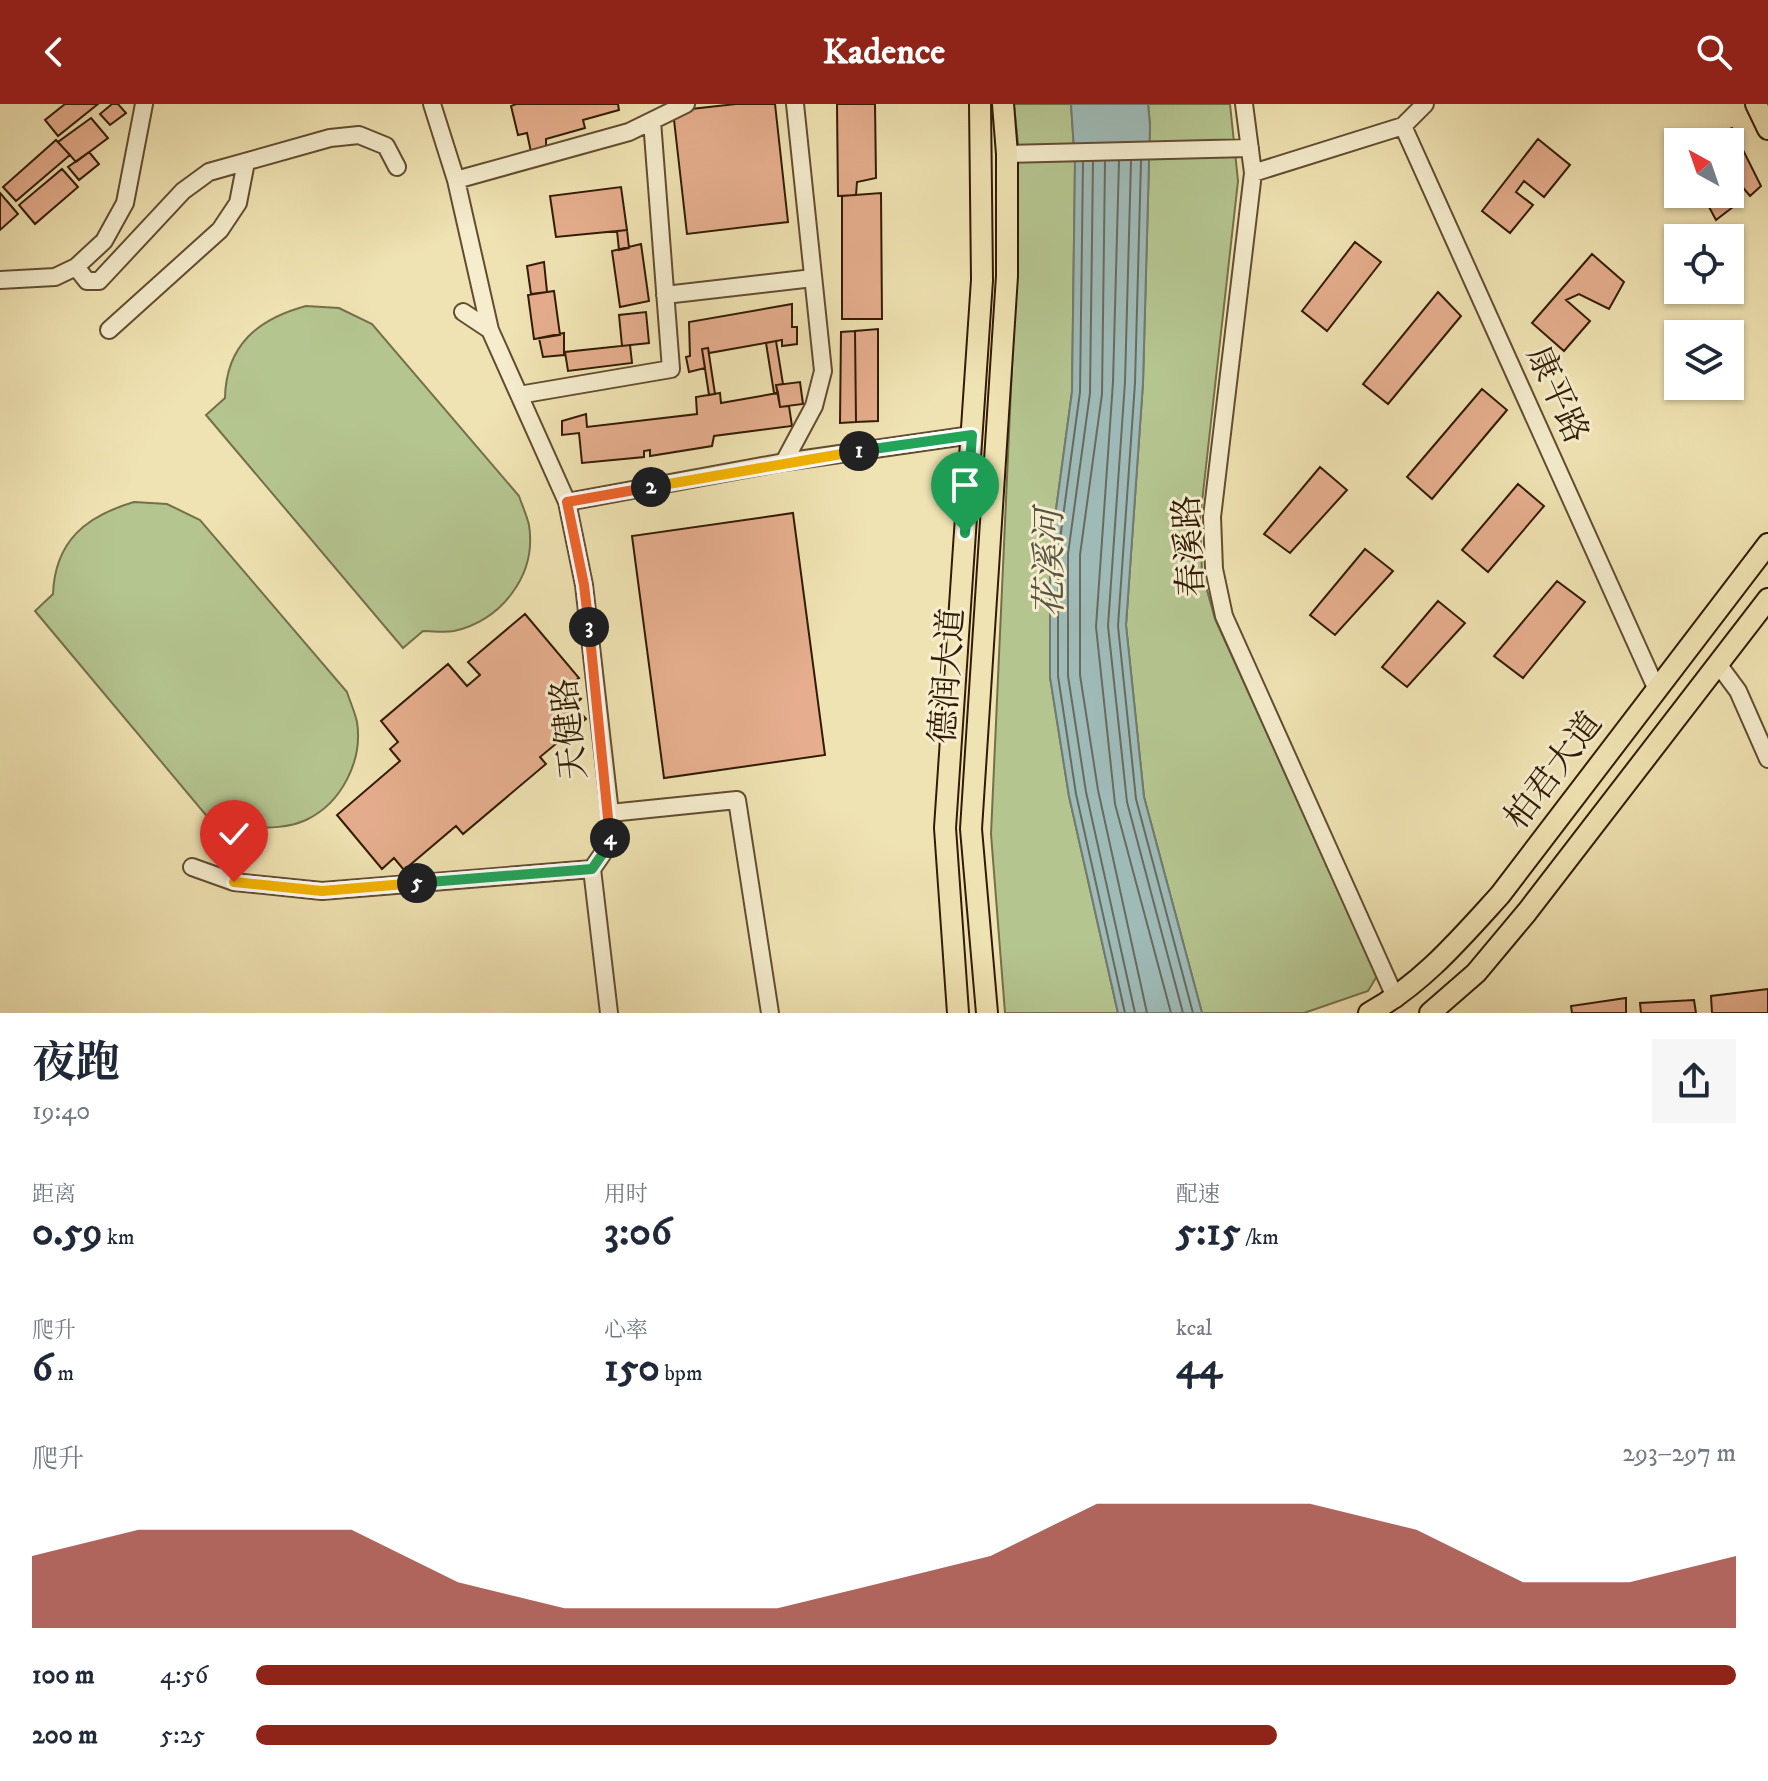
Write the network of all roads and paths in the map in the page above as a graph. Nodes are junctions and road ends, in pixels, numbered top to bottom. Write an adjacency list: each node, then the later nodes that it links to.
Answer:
1 (144, 104): 19 (street)
2 (432, 104): 18 (street, 天健路)
3 (686, 104): 10 (street)
4 (795, 104): 20 (street)
5 (980, 104): 27 (main road, 德润大道)
6 (1003, 104): 14 (main road, 德润大道)
7 (1244, 104): 13 (street, 春溪路)
8 (1425, 104): 11 (street)
9 (1756, 104): 12 (main road)
10 (652, 121): 18 (street); 22 (street)
11 (1403, 126): 17 (street); 33 (street, 康平路)
12 (1768, 129)
13 (1250, 148): 14 (street); 17 (street, 春溪路)
14 (1007, 154): 42 (main road, 德润大道)
15 (246, 162): 16 (street); 19 (street); 24 (street)
16 (397, 167)
17 (1253, 173): 38 (street, 春溪路)
18 (456, 180): 25 (street, 天健路)
19 (76, 267): 21 (street)
20 (813, 278): 22 (street); 28 (street)
21 (0, 280)
22 (665, 295): 26 (street)
23 (463, 312): 25 (street)
24 (109, 330)
25 (490, 330): 26 (street, 天健路)
26 (519, 395): 29 (street, 天健路)
27 (972, 435): 28 (street); 41 (main road, 德润大道)
28 (784, 462): 29 (street)
29 (567, 502): 35 (street, 天健路)
30 (1768, 544): 33 (main road, 柏君大道)
31 (1768, 599): 32 (main road, 柏君大道)
32 (1718, 664): 34 (street); 44 (main road, 柏君大道)
33 (1657, 690): 38 (main road, 柏君大道)
34 (1768, 759)
35 (610, 813): 37 (street, 天健路); 40 (street)
36 (192, 867): 37 (street)
37 (592, 869): 39 (street)
38 (1396, 999): 43 (main road, 柏君大道)
39 (609, 1013)
40 (770, 1013)
41 (958, 1013)
42 (987, 1013)
43 (1369, 1013)
44 (1430, 1013)

